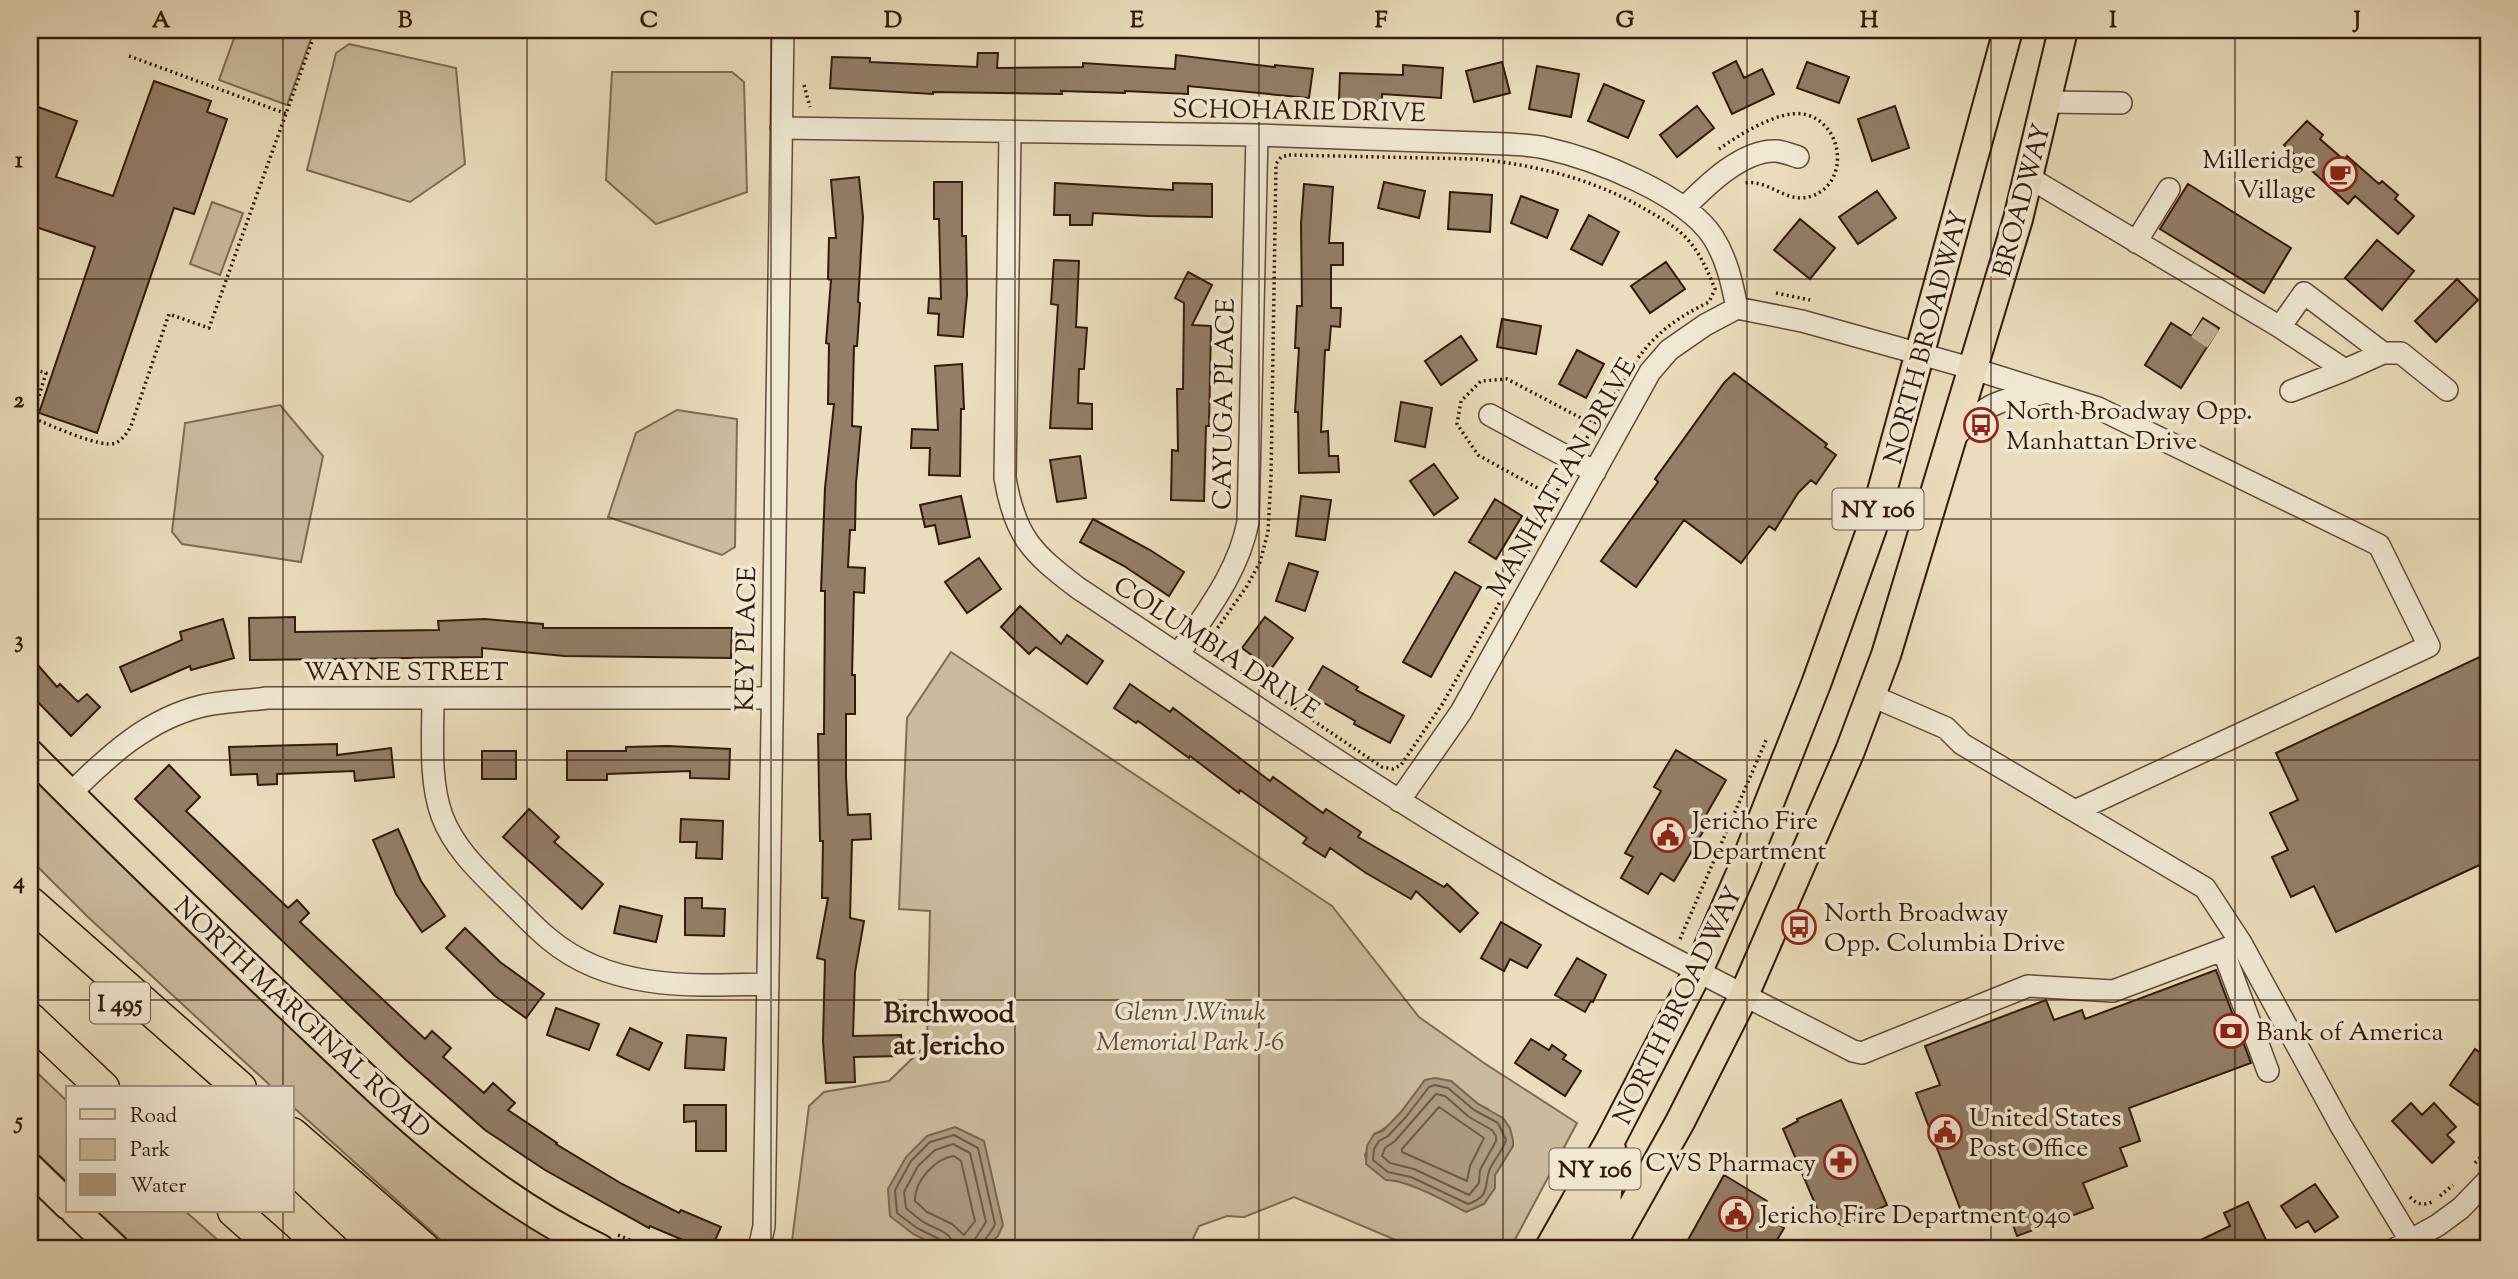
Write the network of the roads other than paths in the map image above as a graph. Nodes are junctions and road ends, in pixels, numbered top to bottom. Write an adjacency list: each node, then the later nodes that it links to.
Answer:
1 (783, 30): 6 (street, KEY PLACE)
2 (2063, 30): 4 (main road, BROADWAY / NY 106)
3 (2007, 32): 17 (main road, NORTH BROADWAY / NY 106)
4 (2047, 103): 5 (street); 10 (main road, BROADWAY / NY 106)
5 (2121, 103)
6 (782, 128): 7 (street, SCHOHARIE DRIVE); 27 (street, KEY PLACE)
7 (1010, 133): 8 (street, SCHOHARIE DRIVE); 26 (street, COLUMBIA DRIVE)
8 (1257, 135): 12 (street, SCHOHARIE DRIVE); 26 (street, CAYUGA PLACE)
9 (1798, 157): 12 (street)
10 (2028, 177): 13 (street); 18 (main road, BROADWAY / NY 106)
11 (2169, 189): 13 (street)
12 (1685, 207): 14 (street, SCHOHARIE DRIVE)
13 (2136, 242): 15 (street)
14 (1737, 308): 17 (street); 25 (street, MANHATTAN DRIVE)
15 (2280, 327): 16 (street); 19 (street)
16 (2384, 353): 19 (street); 20 (street)
17 (1921, 355): 18 (street); 37 (main road, NORTH BROADWAY / NY 106)
18 (1974, 369): 22 (street); 24 (main road, NORTH BROADWAY / NY 106)
19 (2345, 370): 21 (street)
20 (2447, 390)
21 (2291, 391)
22 (2051, 393): 24 (street); 33 (street)
23 (1490, 415): 25 (street)
24 (1951, 442): 29 (main road, NORTH BROADWAY / NY 106)
25 (1595, 472): 32 (street, MANHATTAN DRIVE)
26 (1178, 655): 32 (street, COLUMBIA DRIVE)
27 (772, 698): 28 (street, WAYNE STREET); 38 (street, KEY PLACE)
28 (433, 699): 31 (street, WAYNE STREET); 38 (street)
29 (1868, 701): 33 (street); 39 (main road, NORTH BROADWAY / NY 106)
30 (30, 754): 31 (main road, NORTH MARGINAL ROAD)
31 (70, 794): 54 (main road, NORTH MARGINAL ROAD)
32 (1399, 801): 37 (street, COLUMBIA DRIVE)
33 (2075, 811): 36 (street)
34 (30, 904): 44 (highway)
35 (30, 917): 43 (highway, I 495)
36 (2232, 947): 39 (street, COLUMBIA DRIVE); 41 (street); 55 (street)
37 (1698, 971): 39 (street, COLUMBIA DRIVE); 46 (main road, NORTH BROADWAY / NY 106)
38 (768, 984): 61 (street, KEY PLACE)
39 (1744, 995): 64 (main road, NORTH BROADWAY / NY 106)
40 (30, 1019): 42 (highway, I 495)
41 (2268, 1071)
42 (101, 1086)
43 (208, 1086)
44 (238, 1086)
45 (294, 1136): 60 (highway)
46 (1611, 1139): 62 (main road, NORTH BROADWAY / NY 106); 63 (main road)
47 (30, 1168): 50 (main road)
48 (294, 1168): 59 (highway)
49 (2488, 1180): 55 (street)
50 (66, 1203)
51 (76, 1212): 56 (main road)
52 (232, 1212): 57 (highway)
53 (232, 1212): 58 (highway)
54 (606, 1240)
55 (2403, 1245)
56 (115, 1249)
57 (265, 1249)
58 (277, 1249)
59 (380, 1249)
60 (424, 1249)
61 (759, 1249)
62 (1549, 1249)
63 (1580, 1249)
64 (1609, 1249)

